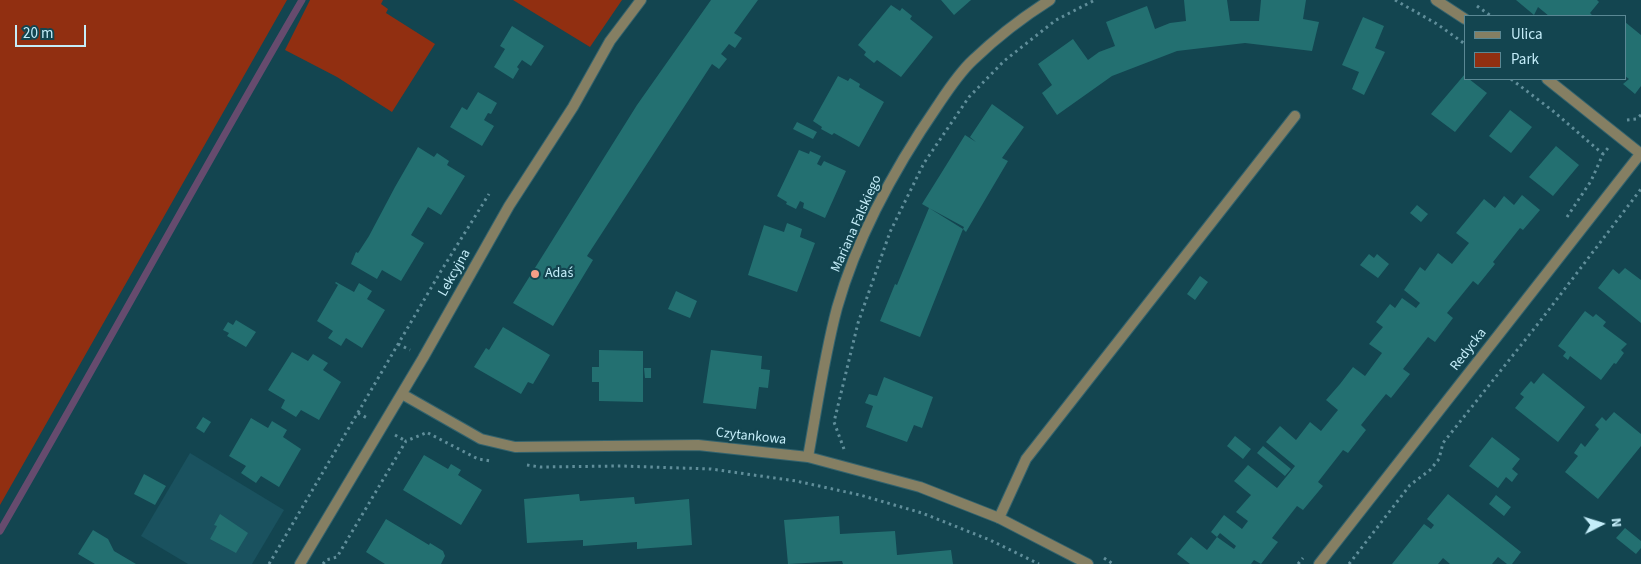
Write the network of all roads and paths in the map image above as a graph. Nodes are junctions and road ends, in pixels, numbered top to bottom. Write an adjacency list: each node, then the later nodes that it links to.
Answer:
1 (641, 0): 17 (street, Lekcyjna)
2 (1050, 0): 19 (street, Mariana Falskiego)
3 (1095, 0): 18 (path)
4 (1395, 0): 7 (path)
5 (1436, 0): 6 (street)
6 (1464, 18)
7 (1464, 43)
8 (1512, 80): 14 (path)
9 (1548, 80): 13 (street)
10 (1641, 115): 12 (path)
11 (1295, 116): 22 (street)
12 (1626, 120)
13 (1641, 153): 28 (street, Redycka)
14 (1591, 182)
15 (1641, 189): 29 (path)
16 (489, 194): 23 (path)
17 (402, 394): 19 (street, Czytankowa); 24 (street, Lekcyjna)
18 (834, 422)
19 (808, 457): 22 (street, Czytankowa)
20 (496, 461): 25 (path)
21 (522, 465): 26 (path)
22 (999, 518): 27 (street, Czytankowa)
23 (268, 564)
24 (300, 564)
25 (323, 564)
26 (1039, 564)
27 (1088, 564)
28 (1319, 564)
29 (1349, 564)

